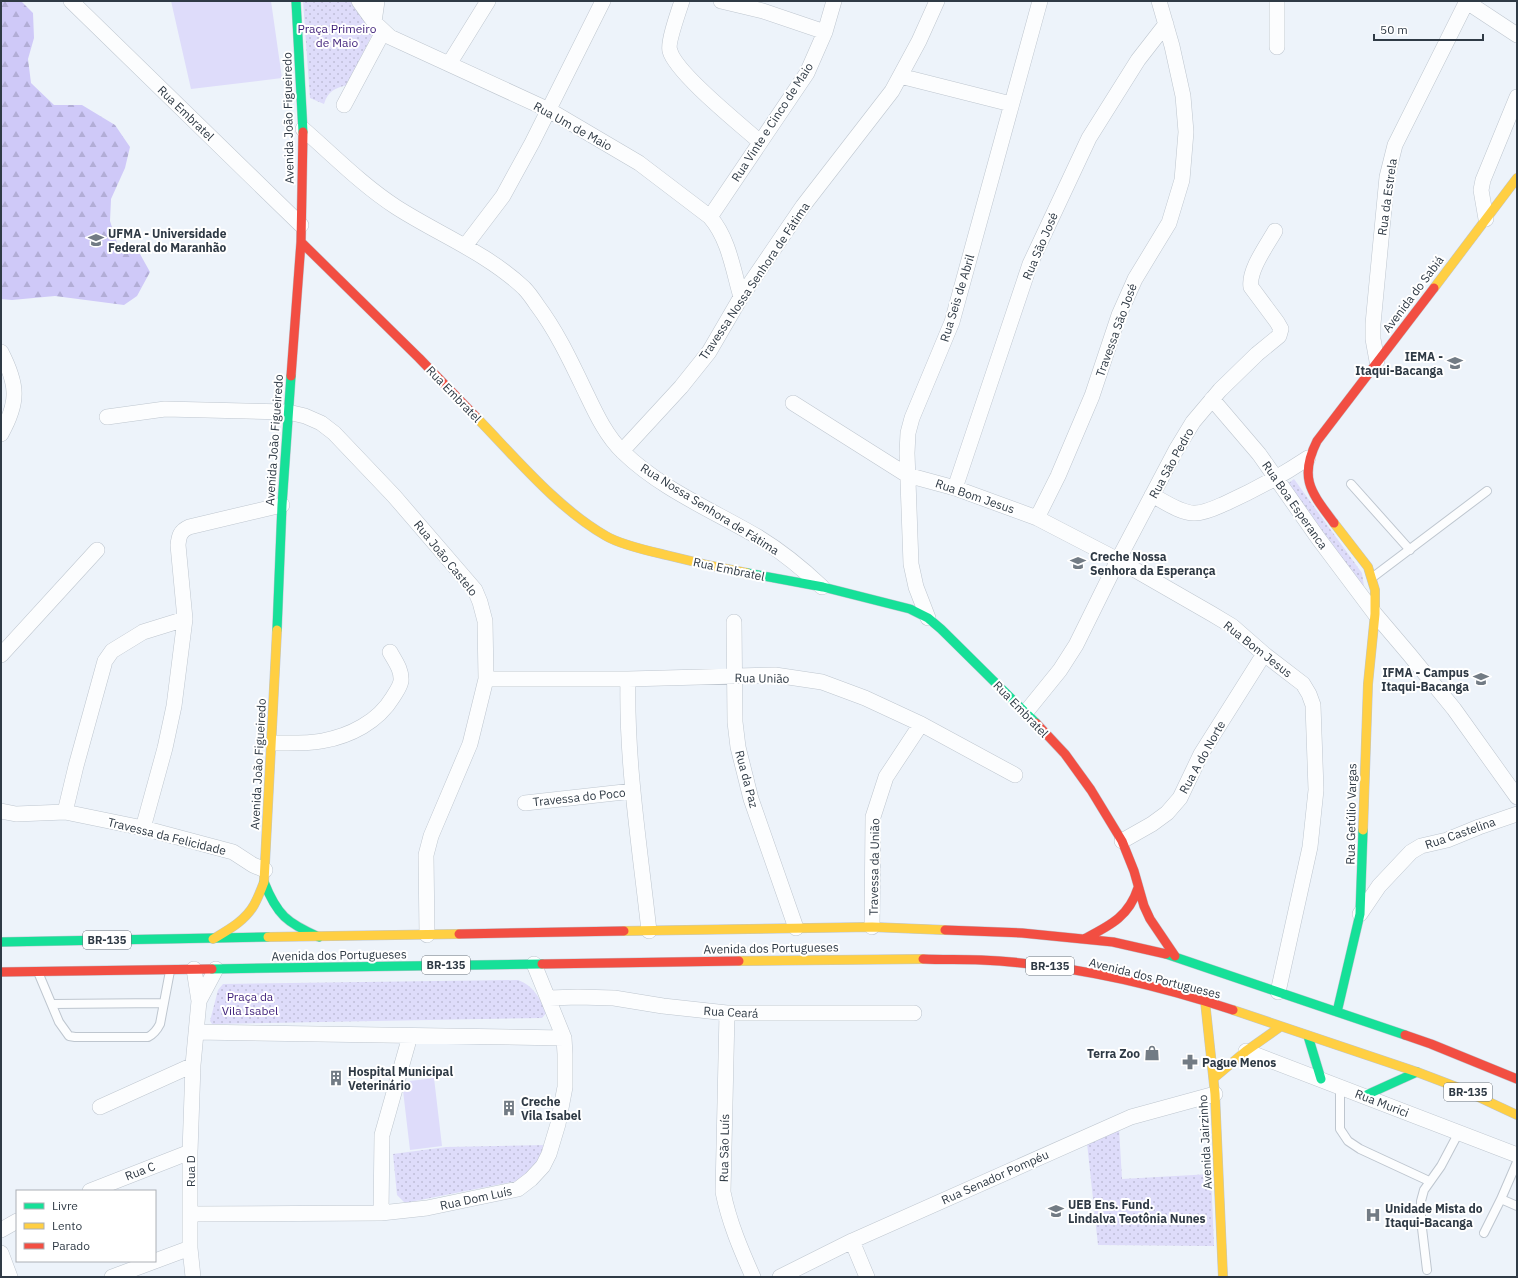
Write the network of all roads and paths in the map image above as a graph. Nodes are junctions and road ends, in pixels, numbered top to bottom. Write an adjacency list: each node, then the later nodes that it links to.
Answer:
1 (70, 1): 31 (street, Rua Embratel)
2 (296, 1): 26 (main road, Avenida João Figueiredo)
3 (360, 1): 16 (street, Rua Um de Maio)
4 (377, 1): 16 (street)
5 (488, 1): 20 (street)
6 (603, 1): 25 (street)
7 (682, 1): 27 (street)
8 (720, 1): 17 (street)
9 (834, 1): 17 (street, Rua Vinte e Cinco de Maio)
10 (937, 1): 21 (street, Travessa Nossa Senhora de Fátima)
11 (1038, 1): 23 (street, Rua Seis de Abril)
12 (1159, 1): 15 (street, Travessa São José)
13 (1277, 1): 19 (street)
14 (1467, 1): 18 (street); 37 (street, Rua da Estrela)
15 (1166, 24): 48 (street, Rua São José); 52 (street, Travessa São José)
16 (378, 27): 20 (street, Rua Um de Maio); 24 (street)
17 (825, 32): 27 (street, Rua Vinte e Cinco de Maio)
18 (1517, 35)
19 (1277, 46)
20 (449, 64): 25 (street, Rua Um de Maio)
21 (900, 76): 23 (street); 35 (street, Travessa Nossa Senhora de Fátima)
22 (1517, 97): 30 (street)
23 (1012, 104): 45 (street, Rua Seis de Abril)
24 (344, 105)
25 (549, 110): 29 (street, Rua Um de Maio); 34 (street)
26 (303, 129): 31 (main road, Avenida João Figueiredo); 34 (street, Rua Nossa Senhora de Fátima)
27 (760, 142): 29 (street, Rua Vinte e Cinco de Maio)
28 (1517, 178): 30 (main road, Avenida do Sabiá)
29 (710, 217): 35 (street, Rua Um de Maio)
30 (1486, 219): 37 (main road, Avenida do Sabiá)
31 (301, 225): 33 (main road, Avenida João Figueiredo)
32 (1275, 231): 38 (street, Rua São Pedro)
33 (301, 242): 40 (main road, Avenida João Figueiredo); 57 (main road, Rua Embratel)
34 (465, 246): 43 (street, Rua Nossa Senhora de Fátima)
35 (741, 297): 43 (street, Travessa Nossa Senhora de Fátima)
36 (1, 352): 42 (street)
37 (1377, 361): 44 (main road, Avenida do Sabiá)
38 (1212, 399): 46 (street, Rua Boa Esperanca); 50 (street, Rua São Pedro)
39 (793, 403): 45 (street, Rua Bom Jesus)
40 (288, 412): 41 (street, Rua João Castelo); 51 (main road, Avenida João Figueiredo); 67 (street, Rua João Castelo)
41 (107, 417)
42 (1, 434)
43 (622, 451): 57 (street, Rua Nossa Senhora de Fátima)
44 (1308, 458): 46 (street); 56 (main road, Avenida do Sabiá)
45 (907, 475): 48 (street, Rua Bom Jesus); 59 (street, Rua Seis de Abril)
46 (1276, 479): 50 (street); 58 (street, Rua Boa Esperanca)
47 (1351, 484): 54 (lane)
48 (955, 488): 52 (street, Rua Bom Jesus)
49 (1487, 491): 54 (lane)
50 (1152, 495): 55 (street, Rua São Pedro)
51 (282, 505): 60 (street); 70 (main road, Avenida João Figueiredo)
52 (1037, 518): 55 (street, Rua Bom Jesus)
53 (97, 550): 64 (street)
54 (1410, 550): 56 (lane)
55 (1118, 560): 63 (street, Rua Bom Jesus); 68 (street, Rua São Pedro)
56 (1372, 578): 58 (main road, Avenida do Sabiá)
57 (823, 587): 59 (main road, Rua Embratel)
58 (1375, 614): 73 (street, Rua Boa Esperanca); 82 (main road, Rua Getúlio Vargas)
59 (928, 618): 68 (main road, Rua Embratel)
60 (185, 619): 76 (street); 78 (street)
61 (734, 622): 65 (street, Rua da Paz)
62 (390, 652): 70 (street)
63 (1264, 654): 79 (street, Rua A do Norte); 102 (street, Rua Bom Jesus)
64 (1, 655)
65 (735, 677): 66 (street, Rua União); 69 (street, Rua União); 84 (street, Rua da Paz)
66 (628, 679): 67 (street, Rua União); 72 (street)
67 (486, 680): 86 (street, Rua João Castelo)
68 (1026, 712): 79 (main road, Rua Embratel)
69 (921, 724): 71 (street, Rua União); 83 (street, Travessa da União)
70 (272, 743): 80 (main road, Avenida João Figueiredo)
71 (1015, 775)
72 (633, 791): 74 (street, Travessa do Poco); 85 (street)
73 (1517, 797)
74 (525, 803)
75 (1, 811): 76 (street, Travessa da Felicidade)
76 (65, 812): 78 (street, Travessa da Felicidade)
77 (1517, 814): 82 (street, Rua Castelina)
78 (143, 828): 80 (street, Travessa da Felicidade)
79 (1122, 841): 81 (main road, Rua Embratel)
80 (264, 876): 87 (main road, Avenida João Figueiredo); 89 (main road, Avenida João Figueiredo)
81 (1138, 888): 88 (main road); 94 (main road, Rua Embratel)
82 (1360, 914): 108 (main road, Rua Getúlio Vargas)
83 (872, 927): 84 (main road, Avenida dos Portugueses / BR-135); 88 (main road, Avenida dos Portugueses / BR-135)
84 (796, 928): 85 (main road, Avenida dos Portugueses / BR-135)
85 (649, 931): 86 (main road, Avenida dos Portugueses / BR-135)
86 (427, 935): 87 (main road, Avenida dos Portugueses / BR-135)
87 (319, 937): 89 (main road, Avenida dos Portugueses / BR-135)
88 (1086, 938): 94 (main road, Avenida dos Portugueses / BR-135)
89 (213, 939): 90 (main road, Avenida dos Portugueses / BR-135)
90 (1, 942)
91 (738, 951): 93 (main road)
92 (639, 953): 95 (main road)
93 (671, 953)
94 (1174, 956): 102 (main road, Avenida dos Portugueses / BR-135)
95 (601, 963): 96 (main road, Avenida dos Portugueses / BR-135); 105 (main road, Avenida dos Portugueses / BR-135)
96 (534, 964): 99 (main road, Avenida dos Portugueses / BR-135); 103 (street, Rua Dom Luís)
97 (170, 969): 98 (main road, Avenida dos Portugueses / BR-135); 100 (main road, Avenida dos Portugueses / BR-135); 106 (lane)
98 (194, 969): 99 (main road, Avenida dos Portugueses / BR-135); 104 (street, Rua D)
99 (216, 969): 104 (street, Rua D)
100 (38, 971): 101 (main road, Avenida dos Portugueses / BR-135); 107 (lane)
101 (1, 972)
102 (1278, 992): 108 (main road, Avenida dos Portugueses / BR-135)
103 (548, 998): 109 (street, Rua Ceará); 115 (street, Rua Dom Luís)
104 (199, 1001): 112 (street, Rua D)
105 (1205, 1001): 111 (main road, Avenida dos Portugueses / BR-135); 119 (main road, Avenida Jairzinho)
106 (164, 1003): 107 (lane); 107 (lane)
107 (52, 1004)
108 (1337, 1012): 121 (main road, Avenida dos Portugueses / BR-135)
109 (726, 1013): 110 (street, Rua Ceará); 149 (street, Rua São Luís)
110 (914, 1013)
111 (1280, 1027): 114 (main road, Avenida dos Portugueses / BR-135); 116 (main road, Avenida Jairzinho)
112 (196, 1032): 113 (street); 117 (street, Rua D)
113 (410, 1036): 115 (street); 135 (street)
114 (1308, 1036): 118 (main road, Avenida dos Portugueses / BR-135); 120 (main road)
115 (564, 1038): 135 (street, Rua Dom Luís)
116 (1246, 1051): 119 (main road, Avenida Jairzinho); 120 (street, Rua Murici)
117 (193, 1065): 125 (street); 128 (street, Rua D)
118 (1417, 1072): 124 (main road); 126 (main road, Avenida dos Portugueses / BR-135)
119 (1214, 1078): 123 (main road, Avenida Jairzinho)
120 (1321, 1079): 122 (street, Rua Murici)
121 (1517, 1079)
122 (1340, 1086): 124 (street, Rua Murici); 131 (lane)
123 (1215, 1094): 140 (street, Rua Senador Pompéu); 152 (main road, Avenida Jairzinho)
124 (1364, 1096): 127 (street, Rua Murici)
125 (100, 1107)
126 (1517, 1115)
127 (1459, 1132): 129 (street, Rua Murici); 131 (lane)
128 (190, 1152): 132 (street, Rua C); 136 (street, Rua D)
129 (1517, 1155)
130 (1517, 1162): 133 (lane)
131 (1429, 1181): 145 (lane)
132 (93, 1190)
133 (1501, 1199): 134 (lane); 139 (lane)
134 (1517, 1206)
135 (381, 1213): 136 (street, Rua Dom Luís)
136 (190, 1214): 141 (street, Rua D)
137 (16, 1222): 138 (street)
138 (1, 1230)
139 (1484, 1233)
140 (852, 1240): 150 (street, Rua Senador Pompéu); 151 (street)
141 (190, 1248): 143 (street); 148 (street, Rua D)
142 (1, 1253): 146 (street)
143 (156, 1261)
144 (152, 1262): 147 (street)
145 (1427, 1270)
146 (10, 1277)
147 (112, 1277)
148 (193, 1277)
149 (753, 1277)
150 (780, 1277)
151 (867, 1277)
152 (1223, 1277)

